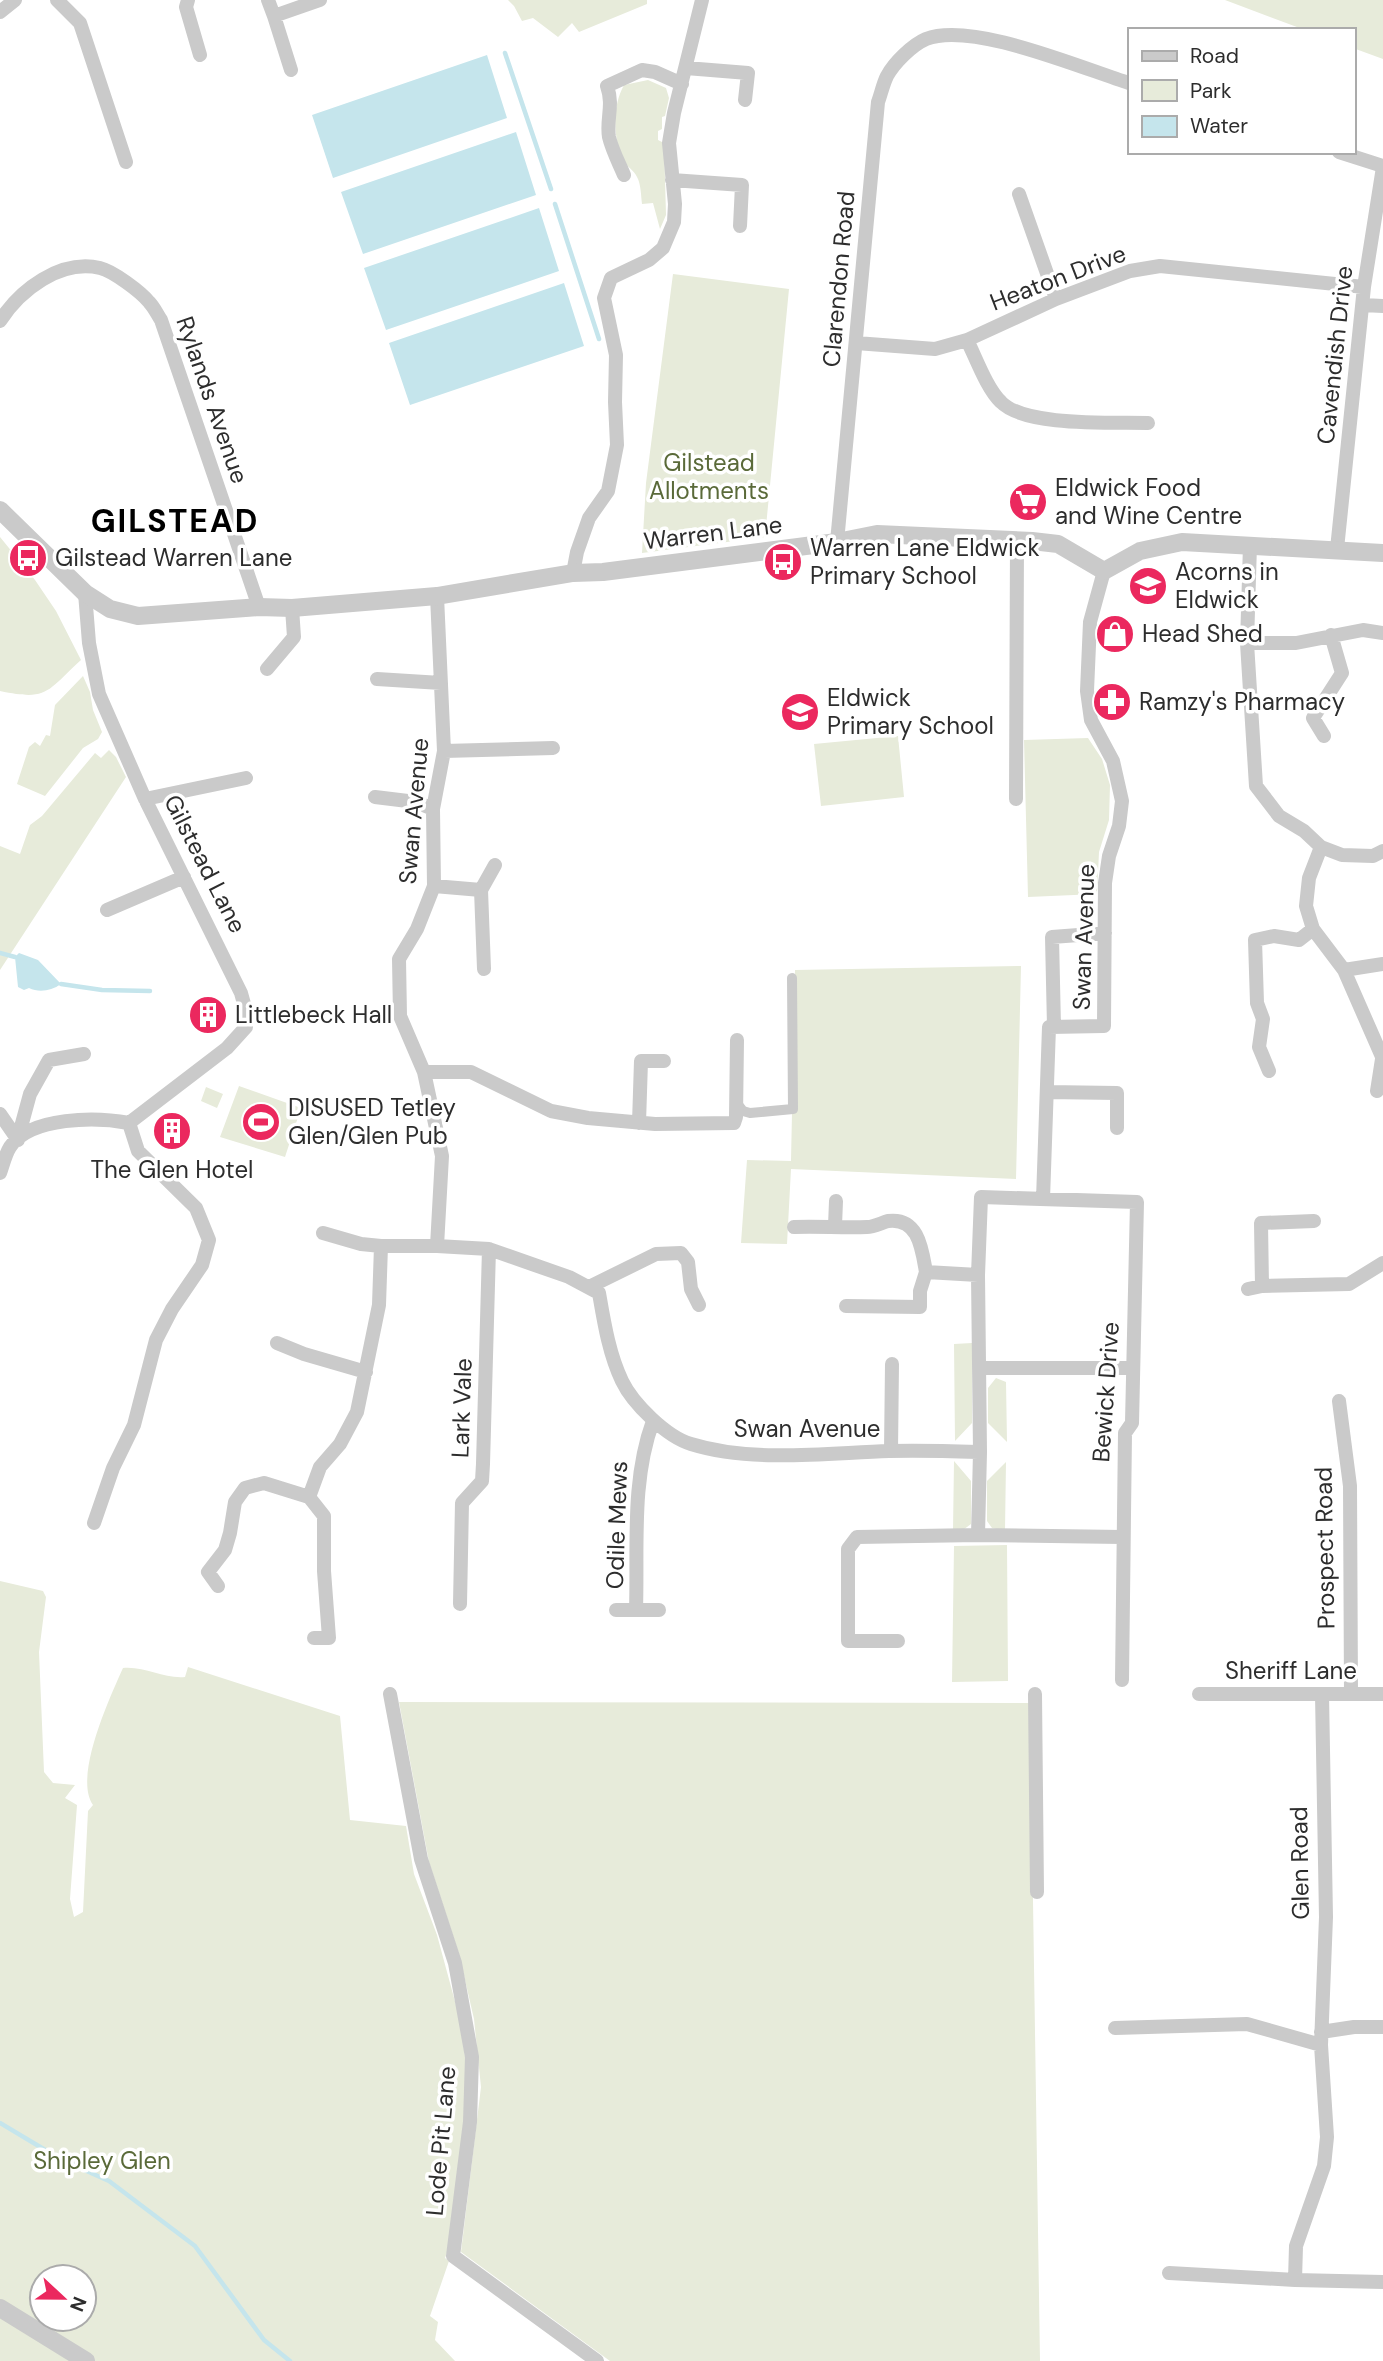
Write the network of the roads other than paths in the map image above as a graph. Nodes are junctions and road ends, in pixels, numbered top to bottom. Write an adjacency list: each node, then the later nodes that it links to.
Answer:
1 (15, 0): 7 (street)
2 (57, 0): 16 (street)
3 (188, 0): 9 (street)
4 (268, 0): 8 (street)
5 (320, 0): 8 (street)
6 (702, 0): 10 (street)
7 (0, 12)
8 (274, 16): 11 (street)
9 (200, 55)
10 (686, 68): 13 (street); 14 (street)
11 (291, 70)
12 (1128, 83): 28 (street, Clarendon Road)
13 (682, 84): 18 (street); 19 (street)
14 (745, 100)
15 (1345, 154): 17 (street)
16 (126, 162)
17 (1383, 167): 22 (street, Cavendish Drive)
18 (624, 175)
19 (672, 180): 21 (street); 37 (street)
20 (1019, 194): 23 (street)
21 (740, 226)
22 (1364, 287): 23 (street, Heaton Drive); 24 (street, Cavendish Drive)
23 (1056, 299): 27 (street, Heaton Drive)
24 (1363, 305): 25 (street); 34 (street, Cavendish Drive)
25 (1383, 306)
26 (0, 321): 40 (street, Rylands Avenue)
27 (967, 341): 28 (street, Heaton Drive); 29 (street)
28 (856, 343): 32 (street, Clarendon Road)
29 (1148, 423)
30 (0, 510): 38 (street)
31 (1017, 540): 32 (street, Warren Lane); 36 (street, Warren Lane); 54 (street)
32 (837, 542): 37 (street, Warren Lane)
33 (1250, 545): 34 (street); 36 (street); 44 (street)
34 (1337, 549): 35 (street)
35 (1383, 553)
36 (1104, 570): 64 (street, Swan Avenue)
37 (573, 573): 39 (street, Warren Lane)
38 (85, 593): 40 (street, Warren Lane); 53 (street, Gilstead Lane)
39 (437, 596): 41 (street, Warren Lane); 47 (street, Swan Avenue)
40 (259, 607): 41 (street, Warren Lane)
41 (292, 608): 45 (street)
42 (1383, 633): 43 (street)
43 (1331, 635): 44 (street); 48 (street)
44 (1247, 643): 56 (street)
45 (268, 669)
46 (377, 678): 47 (street)
47 (441, 683): 50 (street, Swan Avenue)
48 (1324, 736)
49 (553, 748): 50 (street)
50 (444, 751): 55 (street, Swan Avenue)
51 (246, 778): 53 (street)
52 (375, 797): 55 (street)
53 (145, 799): 59 (street, Gilstead Lane)
54 (1016, 799)
55 (433, 809): 60 (street, Swan Avenue)
56 (1321, 847): 57 (street); 63 (street)
57 (1383, 850)
58 (495, 865): 61 (street)
59 (184, 877): 62 (street); 80 (street, Gilstead Lane)
60 (434, 886): 61 (street); 74 (street, Swan Avenue)
61 (481, 890): 66 (street)
62 (107, 910)
63 (1312, 929): 67 (street); 75 (street)
64 (1105, 933): 69 (street, Swan Avenue); 69 (street)
65 (1383, 964): 67 (street)
66 (484, 969)
67 (1344, 970): 72 (street)
68 (792, 978): 78 (street)
69 (1054, 1027): 77 (street, Swan Avenue)
70 (737, 1040): 78 (street)
71 (84, 1054): 83 (street)
72 (1383, 1059): 76 (street)
73 (664, 1061): 81 (street)
74 (424, 1072): 81 (street); 92 (street, Swan Avenue)
75 (1269, 1072)
76 (1377, 1091)
77 (1047, 1092): 82 (street); 85 (street, Swan Avenue)
78 (736, 1102): 81 (street)
79 (0, 1114): 83 (street)
80 (130, 1123): 83 (street); 110 (street)
81 (639, 1123)
82 (1117, 1128)
83 (23, 1135): 84 (street)
84 (0, 1173)
85 (1043, 1199): 96 (street); 103 (street, Bewick Drive)
86 (836, 1201): 88 (street)
87 (1314, 1221): 94 (street)
88 (835, 1226): 89 (street); 95 (street)
89 (794, 1227)
90 (323, 1233): 91 (street)
91 (381, 1246): 92 (street); 104 (street)
92 (437, 1246): 93 (street)
93 (489, 1248): 97 (street); 114 (street, Lark Vale)
94 (1383, 1263)
95 (926, 1272): 96 (street); 99 (street)
96 (978, 1275): 102 (street)
97 (589, 1287): 98 (street); 106 (street, Swan Avenue)
98 (699, 1305)
99 (846, 1306)
100 (276, 1343): 104 (street)
101 (892, 1364): 107 (street)
102 (981, 1368): 103 (street); 108 (street)
103 (1132, 1368): 112 (street, Bewick Drive)
104 (366, 1372): 109 (street)
105 (1339, 1401): 124 (street, Prospect Road)
106 (653, 1421): 107 (street, Swan Avenue); 116 (street, Odile Mews)
107 (891, 1451): 108 (street, Swan Avenue)
108 (979, 1451): 111 (street)
109 (309, 1497): 113 (street); 118 (street)
110 (94, 1523)
111 (978, 1535): 112 (street); 119 (street)
112 (1122, 1537): 120 (street, Bewick Drive)
113 (218, 1586)
114 (460, 1604)
115 (616, 1610): 116 (street)
116 (636, 1610): 117 (street, Odile Mews)
117 (659, 1610)
118 (314, 1638)
119 (898, 1641)
120 (1122, 1680)
121 (390, 1694): 136 (street, Lode Pit Lane)
122 (1035, 1694): 127 (street)
123 (1322, 1694): 124 (street, Sheriff Lane); 126 (street, Sheriff Lane); 130 (street, Glen Road)
124 (1351, 1694): 125 (street, Sheriff Lane)
125 (1383, 1694)
126 (1199, 1695)
127 (1037, 1892)
128 (1383, 2027): 130 (street)
129 (1115, 2028): 130 (street)
130 (1321, 2038): 132 (street, Glen Road)
131 (1169, 2273): 132 (street)
132 (1295, 2280): 133 (street)
133 (1383, 2282)
134 (0, 2308): 135 (street)
135 (86, 2361)
136 (597, 2361)

